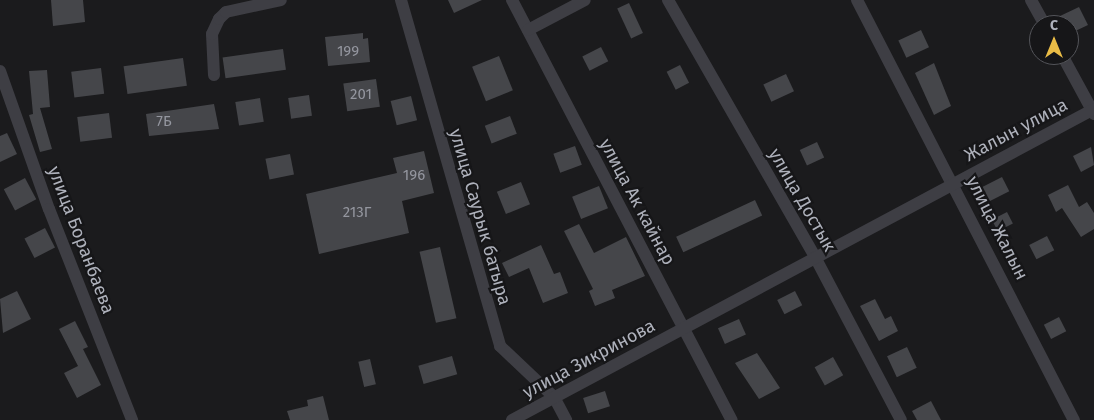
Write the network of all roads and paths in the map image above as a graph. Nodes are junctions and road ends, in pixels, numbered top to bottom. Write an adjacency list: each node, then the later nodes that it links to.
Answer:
1 (281, 0): 12 (street)
2 (401, 0): 17 (street, улица Саурык батыра)
3 (512, 0): 9 (street, улица Ак кайнар)
4 (585, 0): 9 (street)
5 (668, 0): 15 (street, улица Достык)
6 (857, 0): 14 (street, улица Жалын)
7 (1031, 0): 8 (street)
8 (1039, 15)
9 (528, 30): 16 (street, улица Ак кайнар)
10 (1068, 65): 13 (street)
11 (0, 71): 18 (street, улица Боранбаева)
12 (214, 75)
13 (1093, 111): 14 (street, Жалын улица)
14 (954, 182): 15 (street, Жалын улица); 23 (street, улица Жалын)
15 (815, 257): 16 (street, улица Зикринова); 22 (street, улица Достык)
16 (683, 328): 17 (street, улица Зикринова); 21 (street, улица Ак кайнар)
17 (554, 397): 19 (street, улица Зикринова); 20 (street, улица Саурык батыра)
18 (132, 420)
19 (512, 420)
20 (566, 420)
21 (732, 420)
22 (901, 420)
23 (1074, 420)

